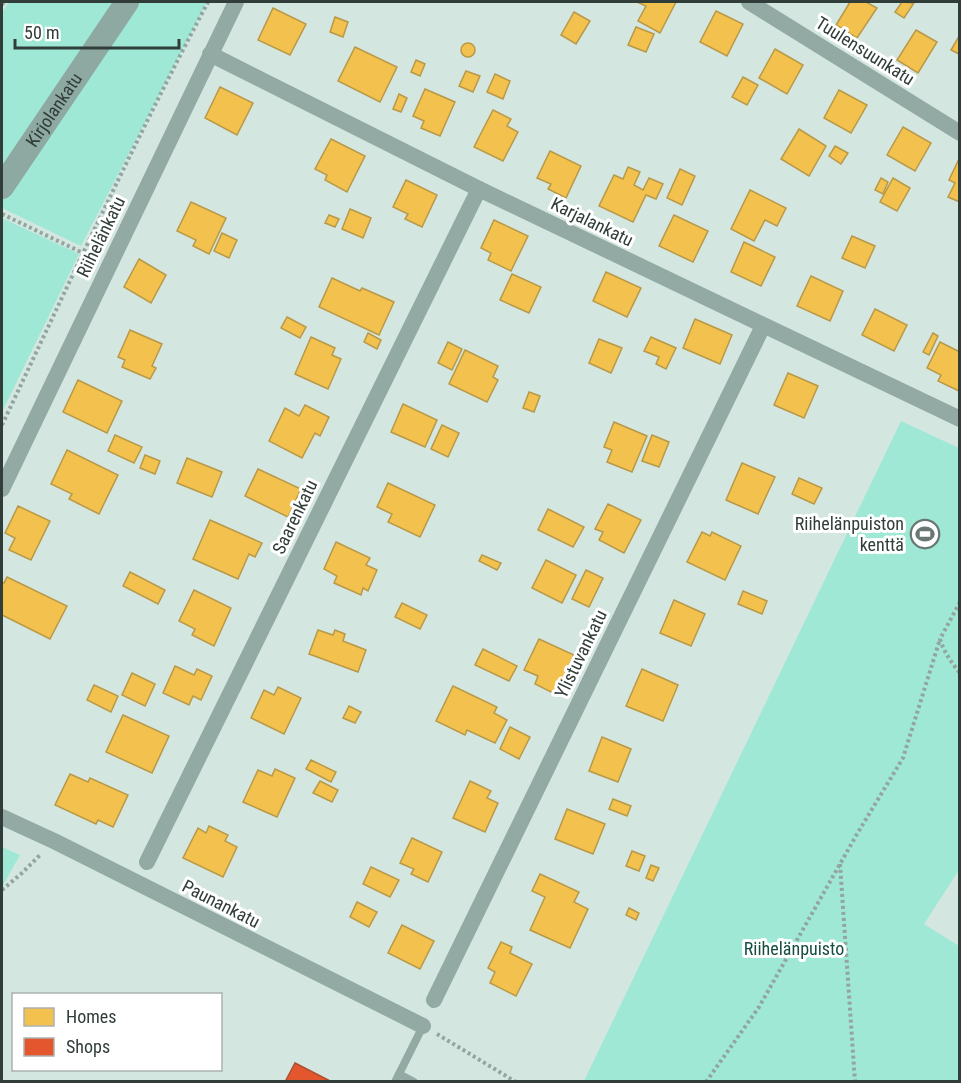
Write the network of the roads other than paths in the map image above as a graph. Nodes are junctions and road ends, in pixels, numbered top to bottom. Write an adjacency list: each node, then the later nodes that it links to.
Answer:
1 (128, 2): 6 (main road, Kirjolankatu)
2 (236, 2): 4 (street, Riihelänkatu)
3 (749, 2): 5 (street, Tuulensuunkatu)
4 (210, 54): 7 (street, Karjalankatu); 10 (street, Riihelänkatu)
5 (960, 133)
6 (2, 188)
7 (479, 189): 8 (street, Karjalankatu); 12 (street, Saarenkatu)
8 (763, 326): 9 (street, Karjalankatu); 13 (street, Ylistuvankatu)
9 (960, 419)
10 (2, 489)
11 (2, 817): 14 (street, Paunankatu)
12 (147, 862)
13 (434, 1000)
14 (423, 1026): 15 (lane)
15 (397, 1078): 16 (lane)
16 (414, 1082)

